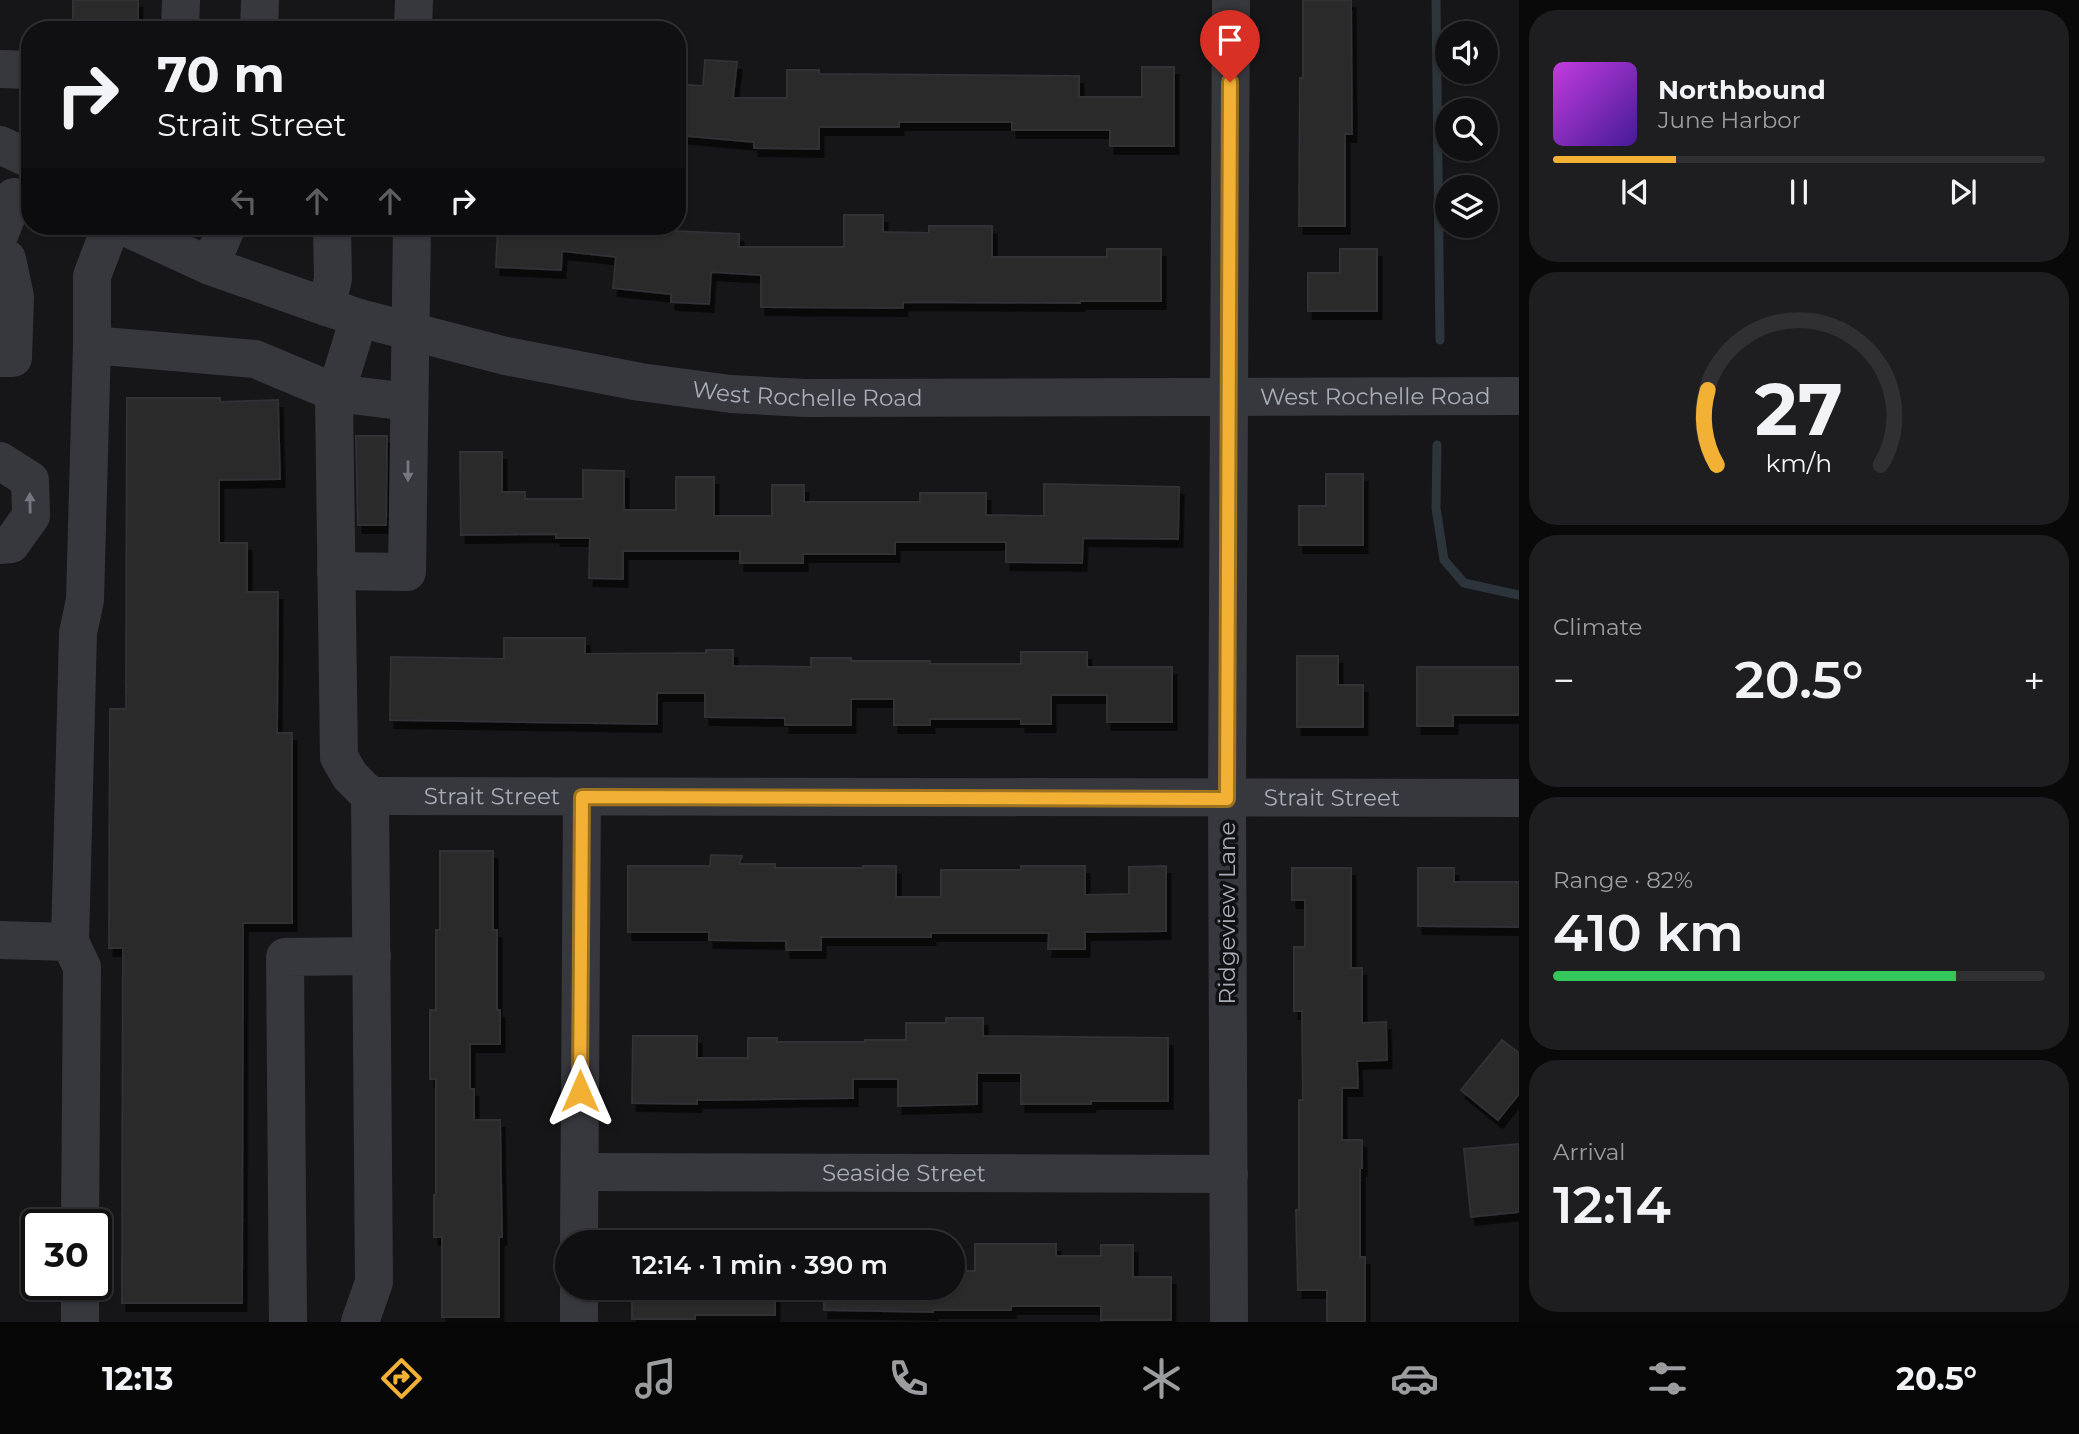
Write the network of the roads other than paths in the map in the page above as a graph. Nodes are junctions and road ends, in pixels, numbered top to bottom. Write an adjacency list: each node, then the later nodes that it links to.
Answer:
1 (181, 0): 5 (street)
2 (260, 0): 6 (street)
3 (414, 0): 7 (street)
4 (1231, 0): 27 (street, Ridgeview Lane)
5 (180, 21)
6 (259, 21)
7 (413, 21)
8 (0, 69): 9 (street)
9 (21, 70)
10 (0, 145): 11 (street)
11 (21, 155)
12 (15, 198): 13 (street)
13 (0, 233)
14 (108, 235): 23 (street)
15 (151, 235): 20 (street, West Rochelle Road)
16 (223, 235): 20 (street)
17 (332, 235): 21 (street)
18 (412, 235): 22 (street)
19 (0, 257): 24 (street)
20 (210, 266): 21 (street, West Rochelle Road)
21 (343, 312): 22 (street, West Rochelle Road); 25 (street)
22 (409, 331): 27 (street, West Rochelle Road); 28 (street)
23 (92, 345): 25 (street); 37 (street)
24 (0, 358)
25 (336, 393): 28 (street); 31 (street)
26 (1519, 396): 27 (street, West Rochelle Road)
27 (1230, 398): 35 (street, Ridgeview Lane)
28 (408, 402): 31 (street, one-way to 31)
29 (0, 461): 30 (street, one-way to 29)
30 (0, 545)
31 (337, 570): 32 (street)
32 (370, 796): 33 (street, Strait Street); 38 (street)
33 (582, 797): 35 (street, Strait Street); 39 (street)
34 (1519, 798): 35 (street, Strait Street)
35 (1227, 799): 40 (street, Ridgeview Lane)
36 (0, 940): 37 (street)
37 (70, 942): 41 (street)
38 (372, 956): 46 (street); 47 (street)
39 (580, 1172): 40 (street, Seaside Street); 42 (street)
40 (1229, 1174): 49 (street, Ridgeview Lane)
41 (80, 1209)
42 (579, 1230)
43 (80, 1300): 45 (street)
44 (579, 1300): 48 (street)
45 (80, 1322)
46 (288, 1322)
47 (360, 1322)
48 (579, 1322)
49 (1229, 1322)

